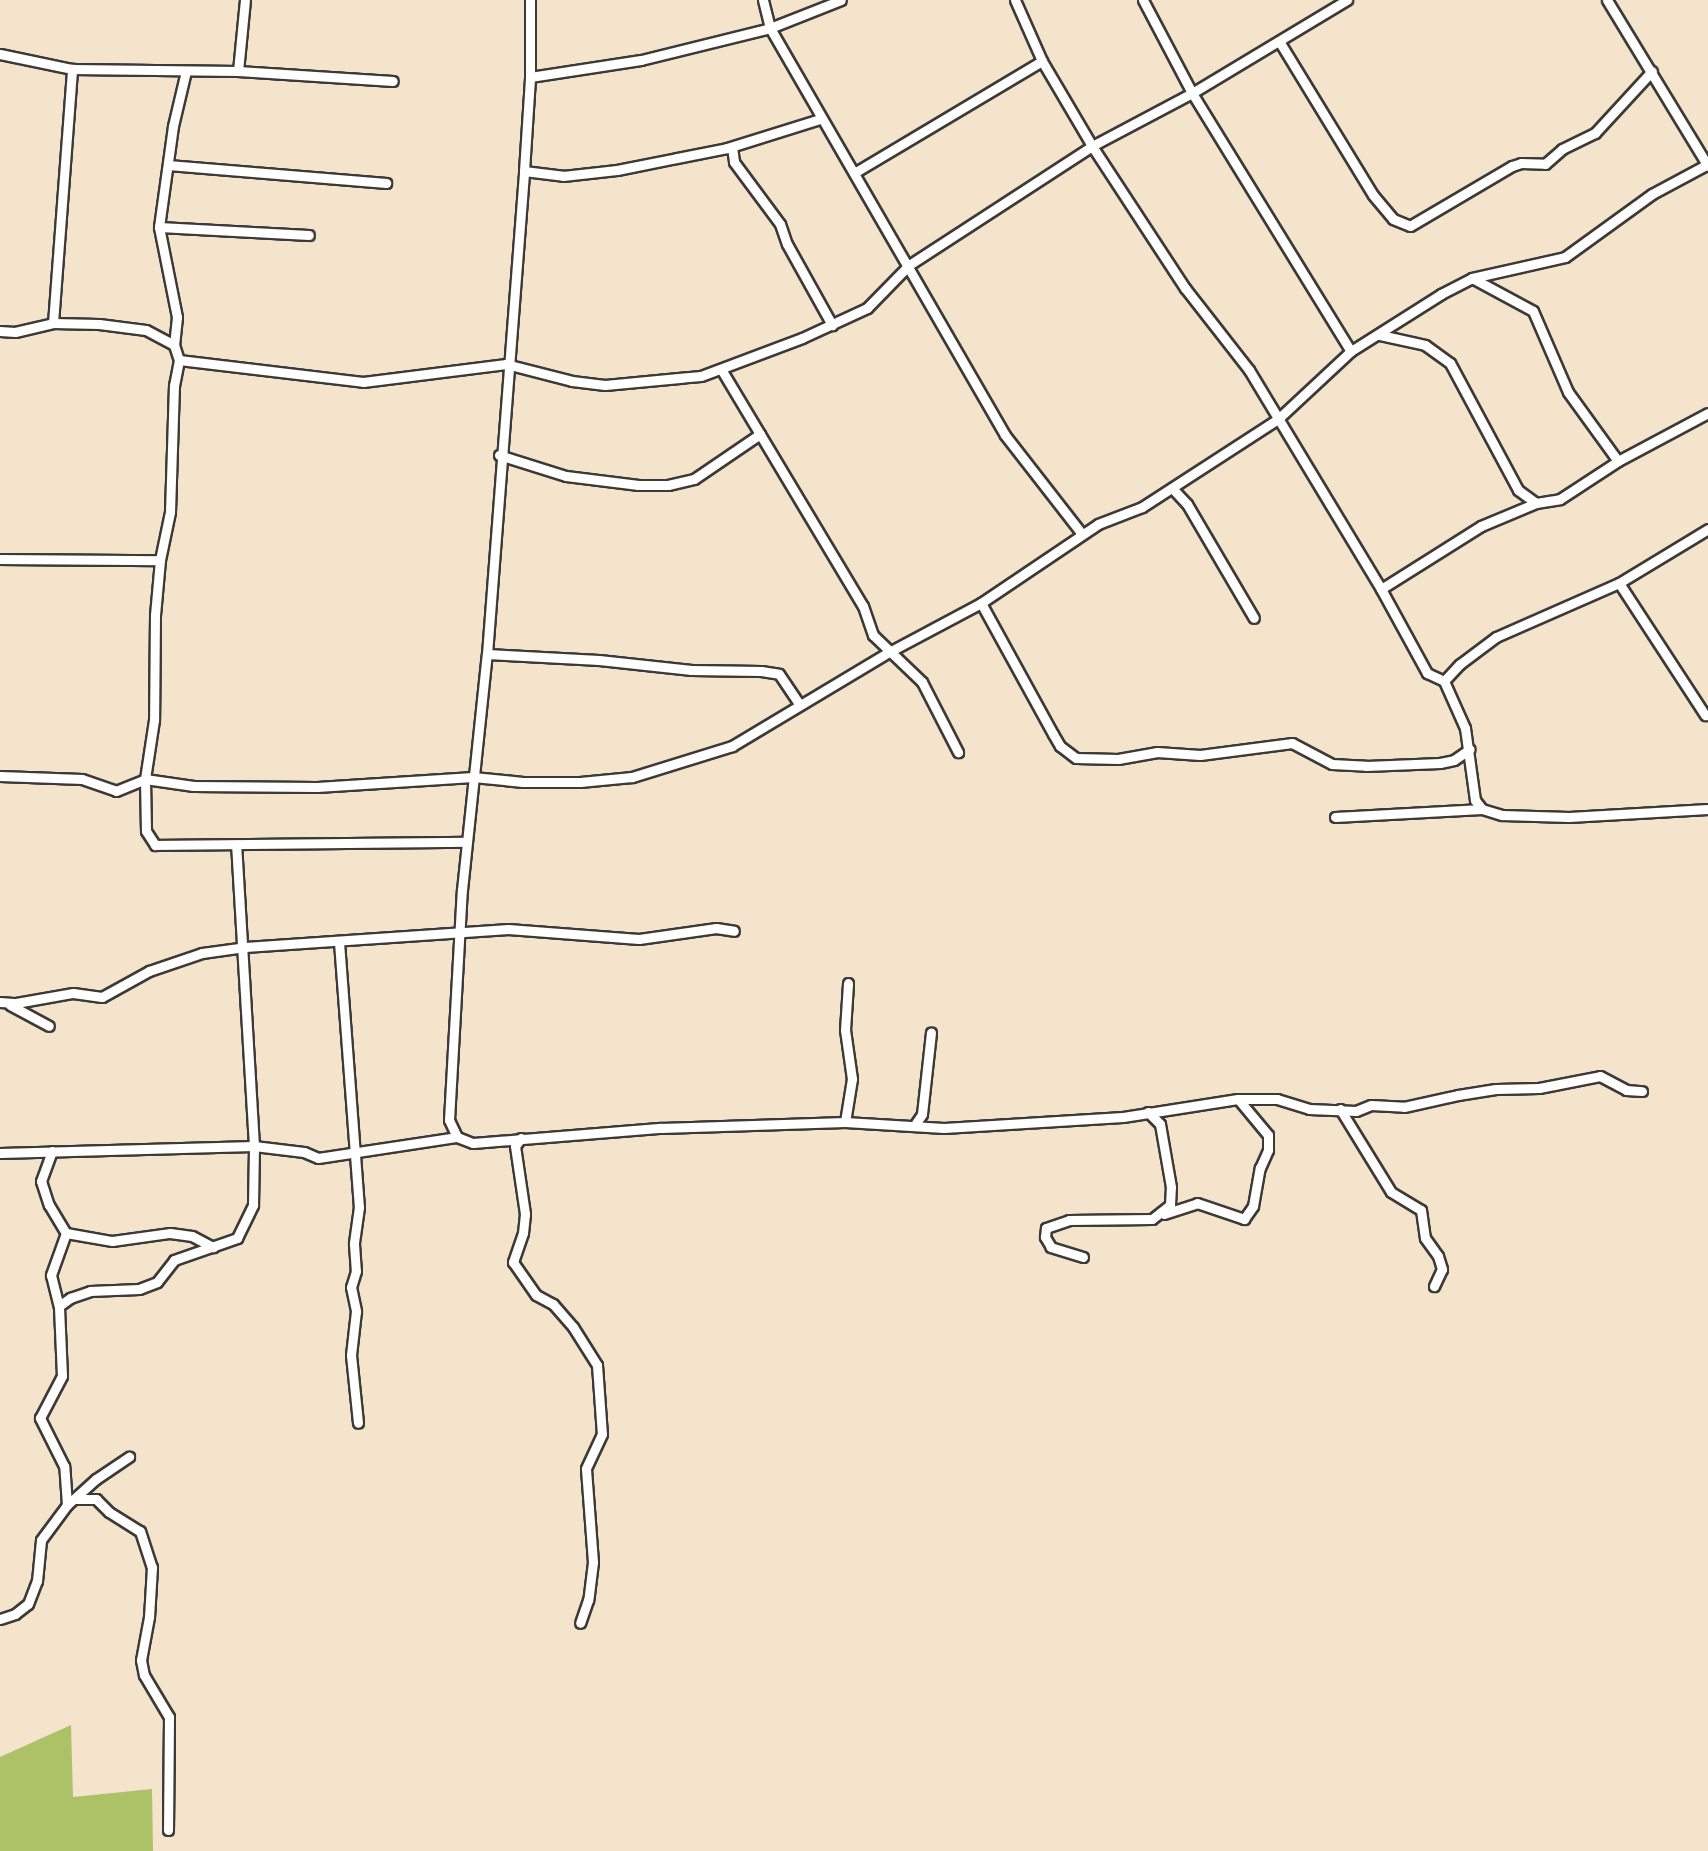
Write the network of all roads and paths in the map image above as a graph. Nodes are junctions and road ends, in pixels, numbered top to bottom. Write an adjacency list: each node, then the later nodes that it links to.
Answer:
1 (245, 0): 15 (street)
2 (530, 0): 17 (street)
3 (763, 0): 9 (street)
4 (841, 0): 9 (street)
5 (1015, 0): 12 (street)
6 (1143, 0): 19 (street)
7 (1347, 0): 10 (street)
8 (1607, 0): 16 (street)
9 (770, 28): 17 (street); 20 (street)
10 (1279, 41): 16 (street); 19 (street)
11 (0, 54): 13 (street)
12 (1042, 61): 21 (street); 26 (street)
13 (72, 69): 14 (street); 32 (street)
14 (186, 71): 15 (street); 23 (street)
15 (238, 71): 18 (street)
16 (1652, 71): 24 (street)
17 (530, 77): 25 (street)
18 (393, 81)
19 (1192, 93): 21 (street); 37 (street)
20 (820, 119): 22 (street); 26 (street)
21 (1092, 146): 30 (street); 42 (street)
22 (732, 147): 25 (street); 33 (street)
23 (168, 165): 27 (street); 28 (street)
24 (1708, 165): 31 (street)
25 (524, 171): 39 (street)
26 (854, 173): 30 (street)
27 (386, 183)
28 (159, 227): 29 (street); 36 (street)
29 (309, 235)
30 (909, 265): 33 (street); 49 (street)
31 (1472, 278): 35 (street); 45 (street)
32 (53, 323): 34 (street); 36 (street)
33 (832, 325): 40 (street)
34 (0, 331)
35 (1380, 335): 37 (street); 47 (street)
36 (174, 345): 38 (street)
37 (1351, 351): 42 (street)
38 (179, 360): 39 (street); 51 (street)
39 (506, 364): 40 (street); 44 (street)
40 (721, 369): 43 (street)
41 (1708, 413): 45 (street)
42 (1278, 419): 46 (street); 53 (street)
43 (760, 434): 44 (street); 56 (street)
44 (499, 455): 57 (street)
45 (1618, 461): 47 (street)
46 (1172, 488): 49 (street); 55 (street)
47 (1536, 503): 53 (street)
48 (1708, 529): 52 (street)
49 (1082, 534): 54 (street)
50 (0, 559): 51 (street)
51 (160, 560): 65 (street)
52 (1619, 583): 58 (street); 60 (street)
53 (1381, 589): 58 (street)
54 (981, 603): 56 (street); 61 (street)
55 (1254, 618)
56 (889, 652): 59 (street); 62 (street)
57 (487, 654): 59 (street); 64 (street)
58 (1444, 681): 61 (street)
59 (800, 705): 64 (street)
60 (1705, 715)
61 (1470, 749): 66 (street)
62 (958, 752)
63 (0, 776): 65 (street)
64 (473, 777): 65 (street); 69 (street)
65 (145, 779): 70 (street)
66 (1482, 809): 67 (street); 68 (street)
67 (1708, 809)
68 (1335, 817)
69 (466, 842): 70 (street); 72 (street)
70 (236, 845): 74 (street)
71 (734, 931): 72 (street)
72 (460, 933): 73 (street); 85 (street)
73 (339, 942): 74 (street); 89 (street)
74 (245, 947): 76 (street); 87 (street)
75 (848, 983): 83 (street)
76 (2, 1002): 77 (street)
77 (49, 1026)
78 (931, 1032): 84 (street)
79 (1642, 1091): 81 (street)
80 (1238, 1099): 81 (street); 82 (street); 91 (street)
81 (1340, 1109): 95 (street)
82 (1148, 1112): 84 (street); 91 (street)
83 (845, 1122): 84 (street); 86 (street)
84 (914, 1126)
85 (457, 1137): 86 (street); 89 (street)
86 (521, 1138): 102 (street)
87 (254, 1146): 88 (street); 89 (street); 93 (street)
88 (52, 1151): 90 (street); 92 (street)
89 (355, 1152): 97 (street)
90 (0, 1153)
91 (1152, 1219): 94 (street)
92 (66, 1233): 93 (street); 96 (street)
93 (213, 1247): 96 (street)
94 (1083, 1257)
95 (1434, 1286)
96 (59, 1306): 100 (street)
97 (358, 1423)
98 (129, 1457): 99 (street)
99 (77, 1499): 100 (street); 103 (street)
100 (67, 1505): 101 (street)
101 (0, 1619)
102 (580, 1623)
103 (168, 1830)

